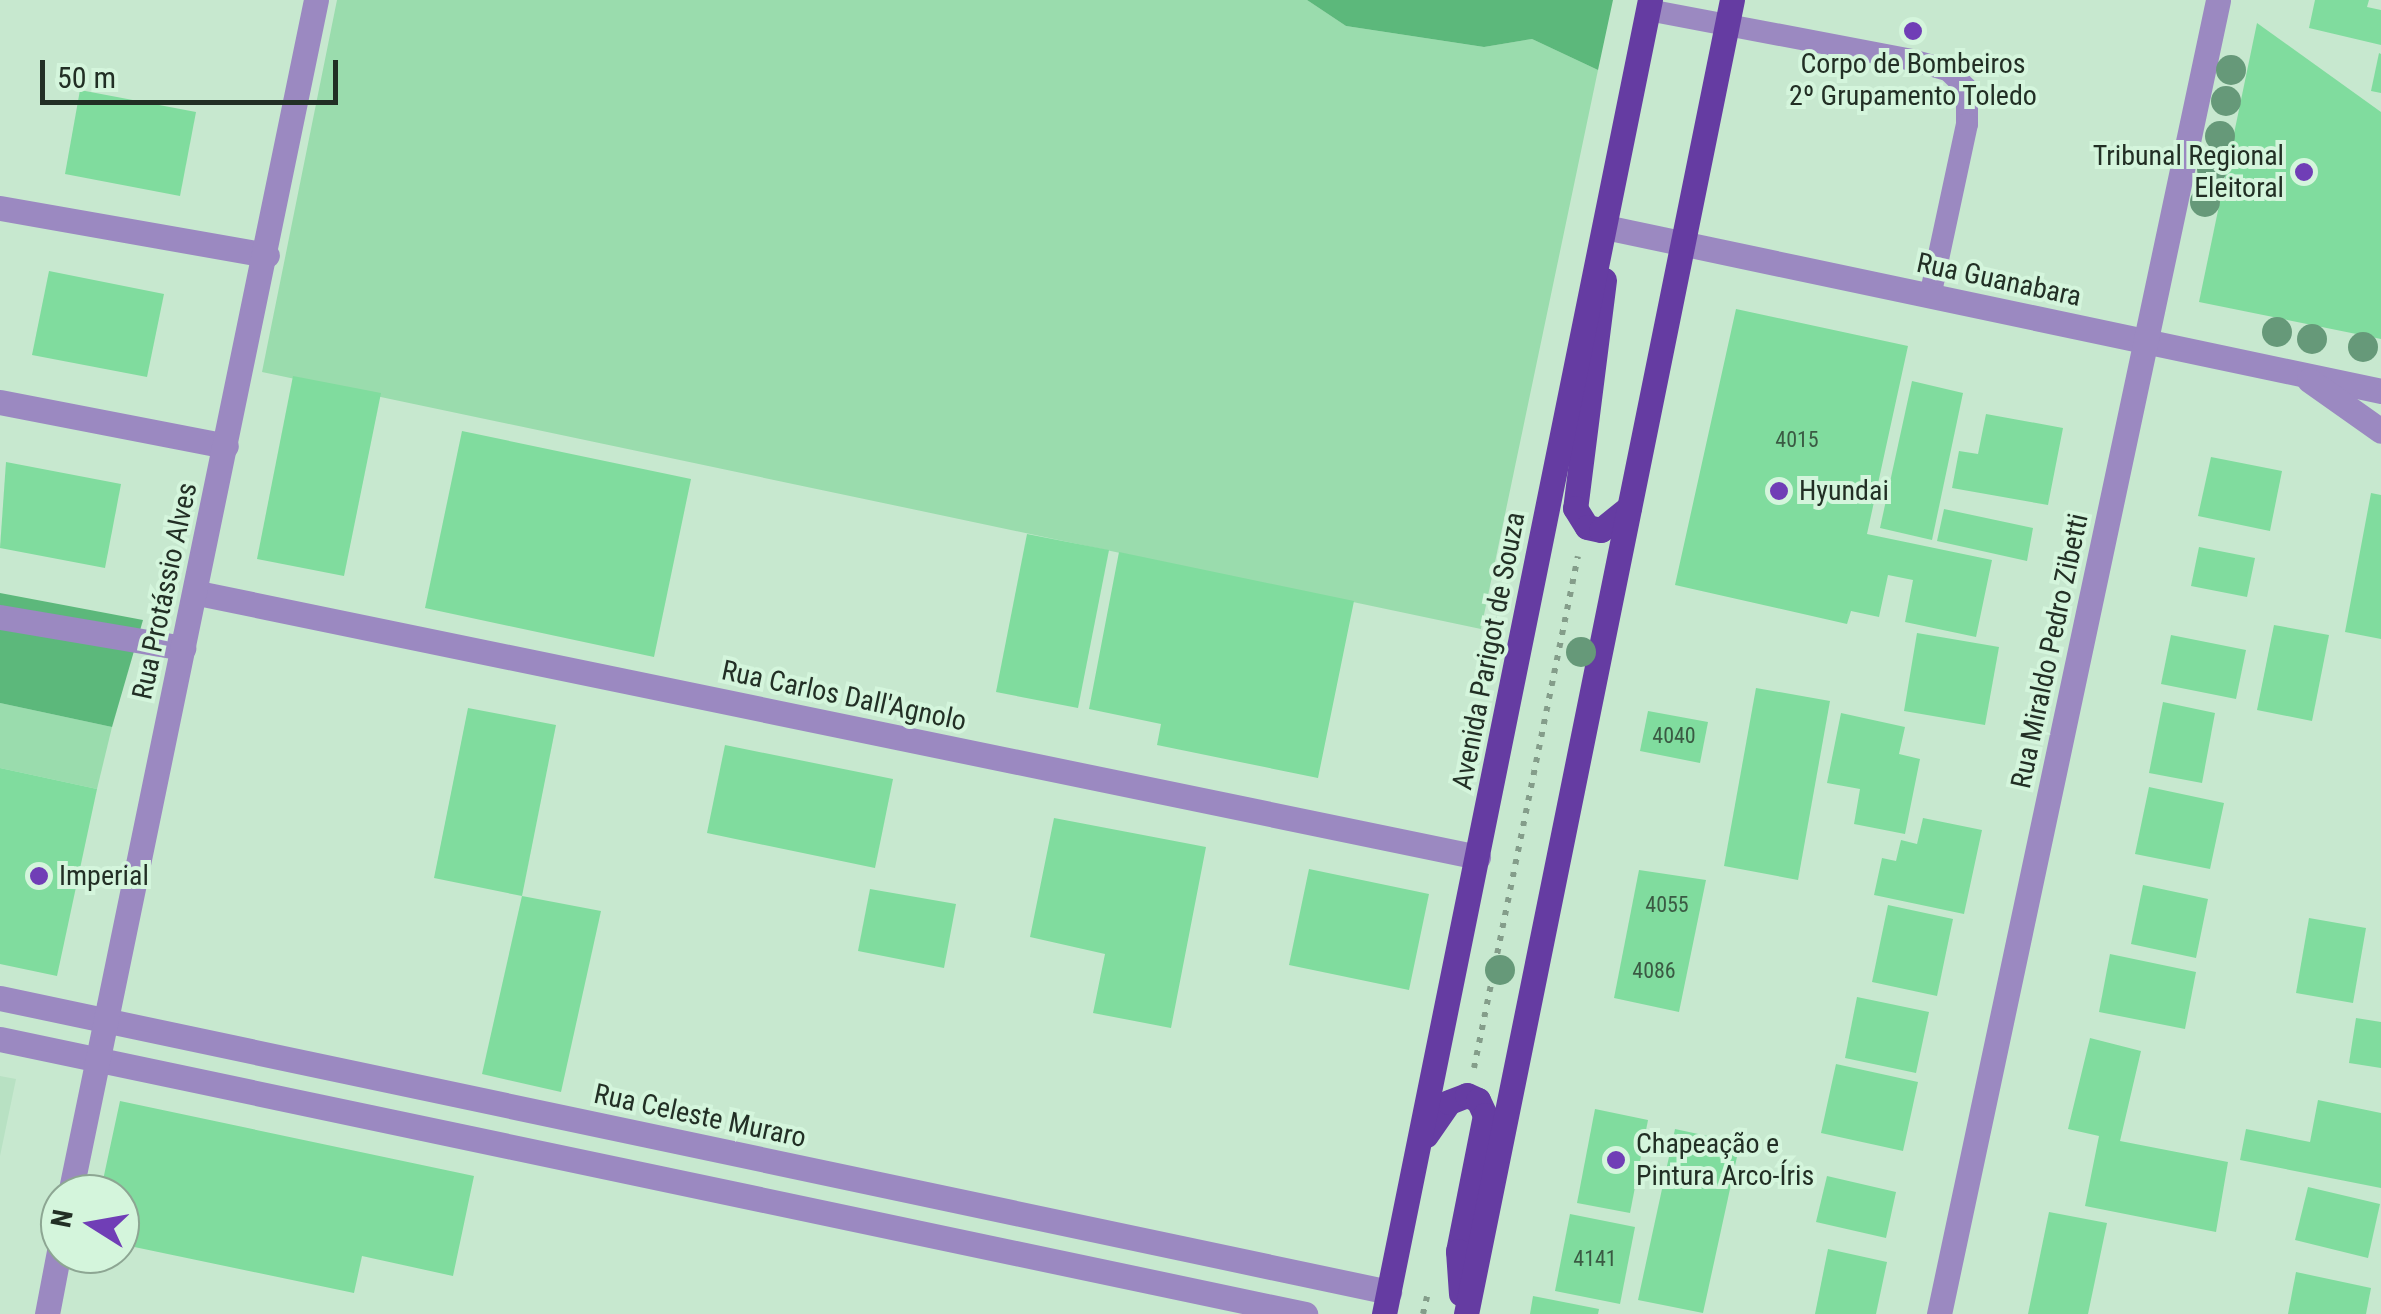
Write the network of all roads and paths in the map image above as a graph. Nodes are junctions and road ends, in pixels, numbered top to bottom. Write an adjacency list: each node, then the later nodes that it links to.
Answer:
1 (316, 0): 8 (street, Rua Protássio Alves)
2 (2218, 0): 10 (street, Rua Miraldo Pedro Zibetti)
3 (1649, 5): 4 (lane); 6 (main road, Avenida Parigot de Souza)
4 (1729, 13): 7 (main road); 9 (lane)
5 (0, 208): 8 (street)
6 (1603, 236): 7 (street, Rua Guanabara); 17 (main road); 21 (main road, Avenida Parigot de Souza)
7 (1684, 244): 9 (street, Rua Guanabara); 16 (main road)
8 (267, 256): 15 (street, Rua Protássio Alves)
9 (1930, 296): 10 (street, Rua Guanabara)
10 (2146, 342): 11 (street, Rua Guanabara); 38 (street, Rua Miraldo Pedro Zibetti)
11 (2301, 374): 12 (street, Rua Guanabara); 14 (street)
12 (2381, 391)
13 (0, 402): 15 (street)
14 (2381, 431)
15 (226, 446): 18 (street, Rua Protássio Alves)
16 (1629, 507): 17 (main road); 37 (main road)
17 (1587, 527): 26 (path)
18 (198, 592): 20 (street, Rua Protássio Alves); 21 (street, Rua Carlos Dall'Agnolo)
19 (0, 617): 20 (street)
20 (182, 648): 23 (street, Rua Protássio Alves)
21 (1478, 857): 27 (main road, Avenida Parigot de Souza)
22 (0, 998): 23 (street, Rua Celeste Muraro)
23 (104, 1019): 25 (street, Rua Protássio Alves); 28 (street, Rua Celeste Muraro)
24 (0, 1040): 25 (street)
25 (96, 1058): 29 (street, Rua Protássio Alves); 30 (street)
26 (1467, 1095): 27 (main road); 37 (main road)
27 (1417, 1150): 33 (main road, Avenida Parigot de Souza)
28 (728, 1154): 30 (street); 33 (street, Rua Celeste Muraro)
29 (74, 1174)
30 (722, 1191): 35 (street)
31 (55, 1274): 34 (street)
32 (1431, 1276): 36 (path)
33 (1386, 1303)
34 (47, 1314)
35 (1305, 1314)
36 (1423, 1314)
37 (1464, 1314)
38 (1939, 1314)

